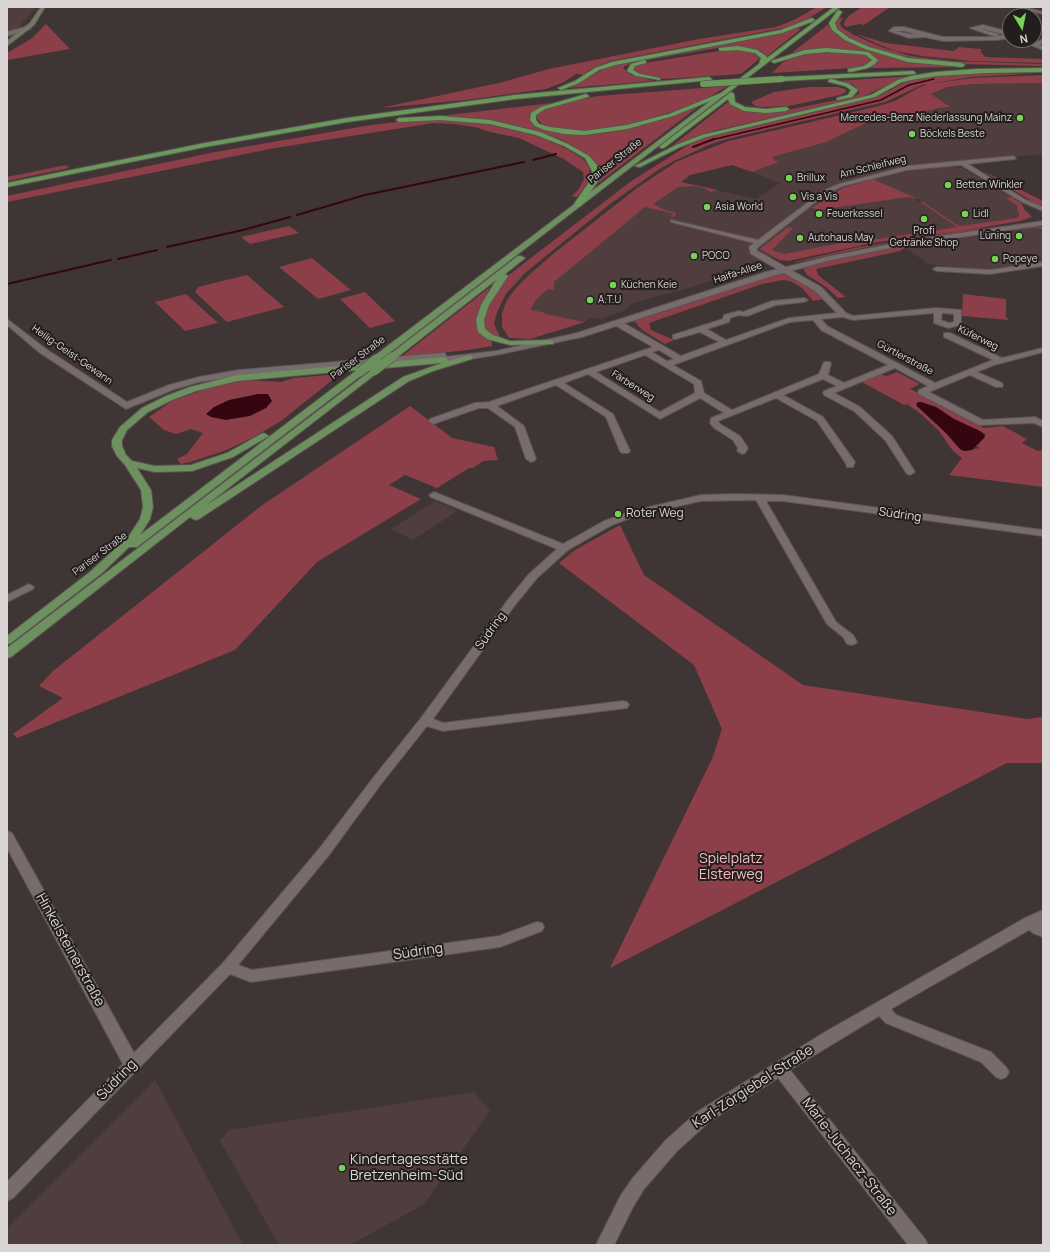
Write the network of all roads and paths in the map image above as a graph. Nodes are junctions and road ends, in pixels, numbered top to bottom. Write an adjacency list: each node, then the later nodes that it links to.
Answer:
1 (42, 7): 8 (main road)
2 (845, 7): 6 (highway)
3 (941, 7): 4 (street)
4 (952, 7)
5 (1018, 7): 7 (street)
6 (836, 10): 18 (highway); 19 (highway); 20 (highway); 29 (highway)
7 (1043, 13)
8 (28, 28): 10 (street); 11 (main road)
9 (1002, 33): 13 (street)
10 (7, 35): 11 (street)
11 (18, 36): 16 (main road)
12 (925, 36): 12 (street); 14 (street)
13 (1002, 37)
14 (1002, 38)
15 (1043, 40): 17 (street)
16 (7, 44)
17 (1043, 48)
18 (774, 61): 23 (highway); 28 (highway)
19 (762, 64): 25 (highway); 27 (highway)
20 (1019, 68): 21 (highway); 23 (highway)
21 (1043, 69): 22 (highway)
22 (984, 71): 24 (highway); 33 (highway)
23 (829, 72): 24 (highway)
24 (787, 78): 25 (highway); 26 (highway, bridge); 28 (highway)
25 (695, 80): 29 (highway)
26 (611, 92): 27 (highway); 30 (highway)
27 (723, 94): 37 (highway, Pariser Straße)
28 (731, 94): 33 (highway)
29 (480, 101): 34 (highway)
30 (356, 124): 35 (highway); 37 (highway)
31 (1013, 158): 32 (street, Am Schleifweg)
32 (962, 163): 36 (street); 42 (street, Am Schleifweg)
33 (638, 166): 43 (highway, Pariser Straße)
34 (7, 186)
35 (7, 191)
36 (1024, 201): 38 (street); 39 (street)
37 (578, 204): 80 (highway, Pariser Straße, bridge)
38 (1043, 209)
39 (1043, 217)
40 (673, 221): 42 (street)
41 (1043, 223): 45 (street, Haifa-Allee)
42 (758, 242): 45 (street)
43 (527, 253): 57 (highway); 95 (highway, Pariser Straße, bridge)
44 (1043, 264): 46 (street)
45 (786, 269): 50 (street); 53 (street, Haifa-Allee)
46 (937, 269)
47 (804, 300): 49 (street)
48 (938, 310): 50 (street)
49 (782, 312): 51 (street); 54 (street); 58 (street)
50 (843, 315): 51 (street)
51 (815, 317): 68 (street, Gürtlerstraße)
52 (7, 321): 81 (street, Heilig-Geist-Gewann)
53 (619, 324): 57 (street, Haifa-Allee); 59 (street)
54 (701, 329): 56 (street); 58 (street)
55 (947, 335): 65 (street, Küferweg)
56 (676, 337)
57 (550, 342): 62 (street, Haifa-Allee)
58 (726, 342): 63 (street)
59 (659, 344): 61 (street, Färberweg); 63 (street)
60 (1043, 350): 65 (street, Küferweg)
61 (646, 352): 66 (street); 69 (street, Färberweg)
62 (469, 357): 64 (street, Haifa-Allee); 95 (highway)
63 (683, 358): 66 (street)
64 (444, 360): 81 (street, Haifa-Allee); 89 (highway)
65 (1000, 360): 70 (street, Küferweg)
66 (667, 364): 78 (street)
67 (827, 364): 72 (street)
68 (895, 365): 75 (street); 76 (street, Gürtlerstraße)
69 (589, 372): 71 (street, Färberweg); 73 (street, Färberweg)
70 (971, 372): 74 (street); 76 (street, Küferweg)
71 (597, 376): 77 (street, Färberweg); 78 (street, Färberweg)
72 (823, 376): 75 (street); 79 (street)
73 (558, 382): 77 (street); 82 (street, Färberweg)
74 (999, 385)
75 (844, 386): 91 (street)
76 (935, 386): 84 (street, Gürtlerstraße)
77 (566, 388): 86 (street)
78 (700, 394): 83 (street)
79 (776, 395): 83 (street); 90 (street)
80 (316, 404): 89 (highway); 97 (highway, Pariser Straße)
81 (126, 406)
82 (493, 408): 85 (street, Färberweg); 88 (street)
83 (731, 413): 87 (street)
84 (1040, 420)
85 (432, 421)
86 (625, 450)
87 (742, 451)
88 (531, 459)
89 (129, 463): 97 (highway)
90 (850, 465)
91 (910, 472)
92 (434, 495): 96 (street)
93 (759, 497): 94 (street, Südring); 96 (street, Südring); 101 (street)
94 (1043, 536)
95 (147, 547): 102 (highway, Pariser Straße)
96 (564, 548): 104 (street, Südring)
97 (94, 574): 100 (highway, Pariser Straße)
98 (29, 587): 99 (street)
99 (7, 599)
100 (7, 641)
101 (851, 642)
102 (7, 654)
103 (623, 705): 104 (street)
104 (425, 721): 110 (street, Südring)
105 (7, 836): 112 (street, Hinkelsteinerstraße)
106 (1043, 915): 107 (street, Karl-Zörgiebel-Straße)
107 (1030, 922): 109 (street); 111 (street, Karl-Zörgiebel-Straße)
108 (537, 927): 110 (street, Südring)
109 (1043, 931)
110 (228, 967): 112 (street, Südring)
111 (880, 1008): 113 (street, Karl-Zörgiebel-Straße); 114 (street)
112 (132, 1065): 115 (street, Südring)
113 (780, 1069): 116 (street, Karl-Zörgiebel-Straße); 117 (street, Marie-Juchacz-Straße)
114 (1001, 1072)
115 (7, 1193)
116 (605, 1245)
117 (919, 1245)

